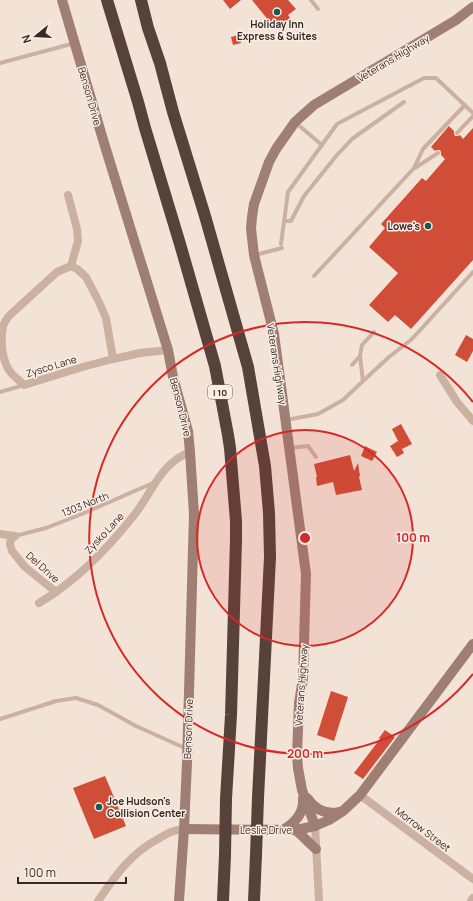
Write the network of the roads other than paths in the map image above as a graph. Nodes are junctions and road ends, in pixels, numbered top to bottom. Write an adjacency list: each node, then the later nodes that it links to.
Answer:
1 (62, 0): 9 (street, Benson Drive)
2 (100, 0): 12 (highway)
3 (107, 0): 12 (highway, I 10)
4 (141, 0): 11 (highway)
5 (148, 0): 11 (highway)
6 (311, 0): 8 (lane)
7 (473, 7): 16 (street, Veterans Highway)
8 (318, 8)
9 (75, 43): 10 (lane); 28 (street, Benson Drive)
10 (0, 63)
11 (160, 63): 62 (highway, bridge)
12 (138, 102): 61 (highway, I 10, bridge)
13 (404, 102): 22 (lane)
14 (465, 105): 15 (lane); 18 (lane); 20 (lane)
15 (473, 114): 17 (lane)
16 (295, 122): 18 (lane); 23 (street, Veterans Highway)
17 (457, 133)
18 (322, 145): 22 (lane)
19 (438, 153): 20 (lane)
20 (414, 168): 26 (lane)
21 (68, 196): 24 (street)
22 (284, 221): 23 (lane)
23 (254, 255): 36 (street, Veterans Highway)
24 (71, 266): 30 (street); 34 (street, Zysco Lane)
25 (473, 272): 33 (lane)
26 (314, 276)
27 (374, 332): 29 (lane)
28 (168, 350): 30 (street, Zysco Lane); 39 (street, Benson Drive)
29 (360, 356): 31 (lane); 33 (lane)
30 (113, 359): 34 (street, Zysco Lane)
31 (352, 365)
32 (440, 375): 37 (street)
33 (363, 381): 36 (lane)
34 (24, 385): 35 (lane)
35 (0, 392)
36 (286, 420): 38 (street, Veterans Highway)
37 (473, 421)
38 (290, 448): 40 (lane); 49 (street, Veterans Highway)
39 (190, 452): 41 (street, Zysko Lane); 48 (street, Benson Drive)
40 (316, 457)
41 (158, 479): 43 (lane, 1303 North); 44 (street, Zysko Lane)
42 (0, 534): 43 (street)
43 (15, 536): 44 (street, Del Drive)
44 (56, 592): 45 (street, Zysko Lane)
45 (39, 603)
46 (473, 644): 50 (street, Leslie Drive)
47 (0, 719): 48 (lane)
48 (188, 749): 53 (street, Benson Drive)
49 (303, 794): 51 (street); 52 (street, Veterans Highway); 54 (street)
50 (360, 795): 51 (street, Leslie Drive); 57 (street, Morrow Street)
51 (343, 811): 52 (street, Leslie Drive)
52 (314, 826): 55 (street, Leslie Drive); 56 (street)
53 (184, 829): 54 (street, Leslie Drive); 59 (street, Leslie Drive); 60 (street, Benson Drive)
54 (284, 830): 55 (street, Leslie Drive)
55 (296, 830): 56 (street)
56 (316, 849): 63 (street)
57 (473, 879)
58 (473, 898): 64 (street)
59 (98, 901)
60 (179, 901)
61 (223, 901)
62 (254, 901)
63 (318, 901)
64 (471, 901)

